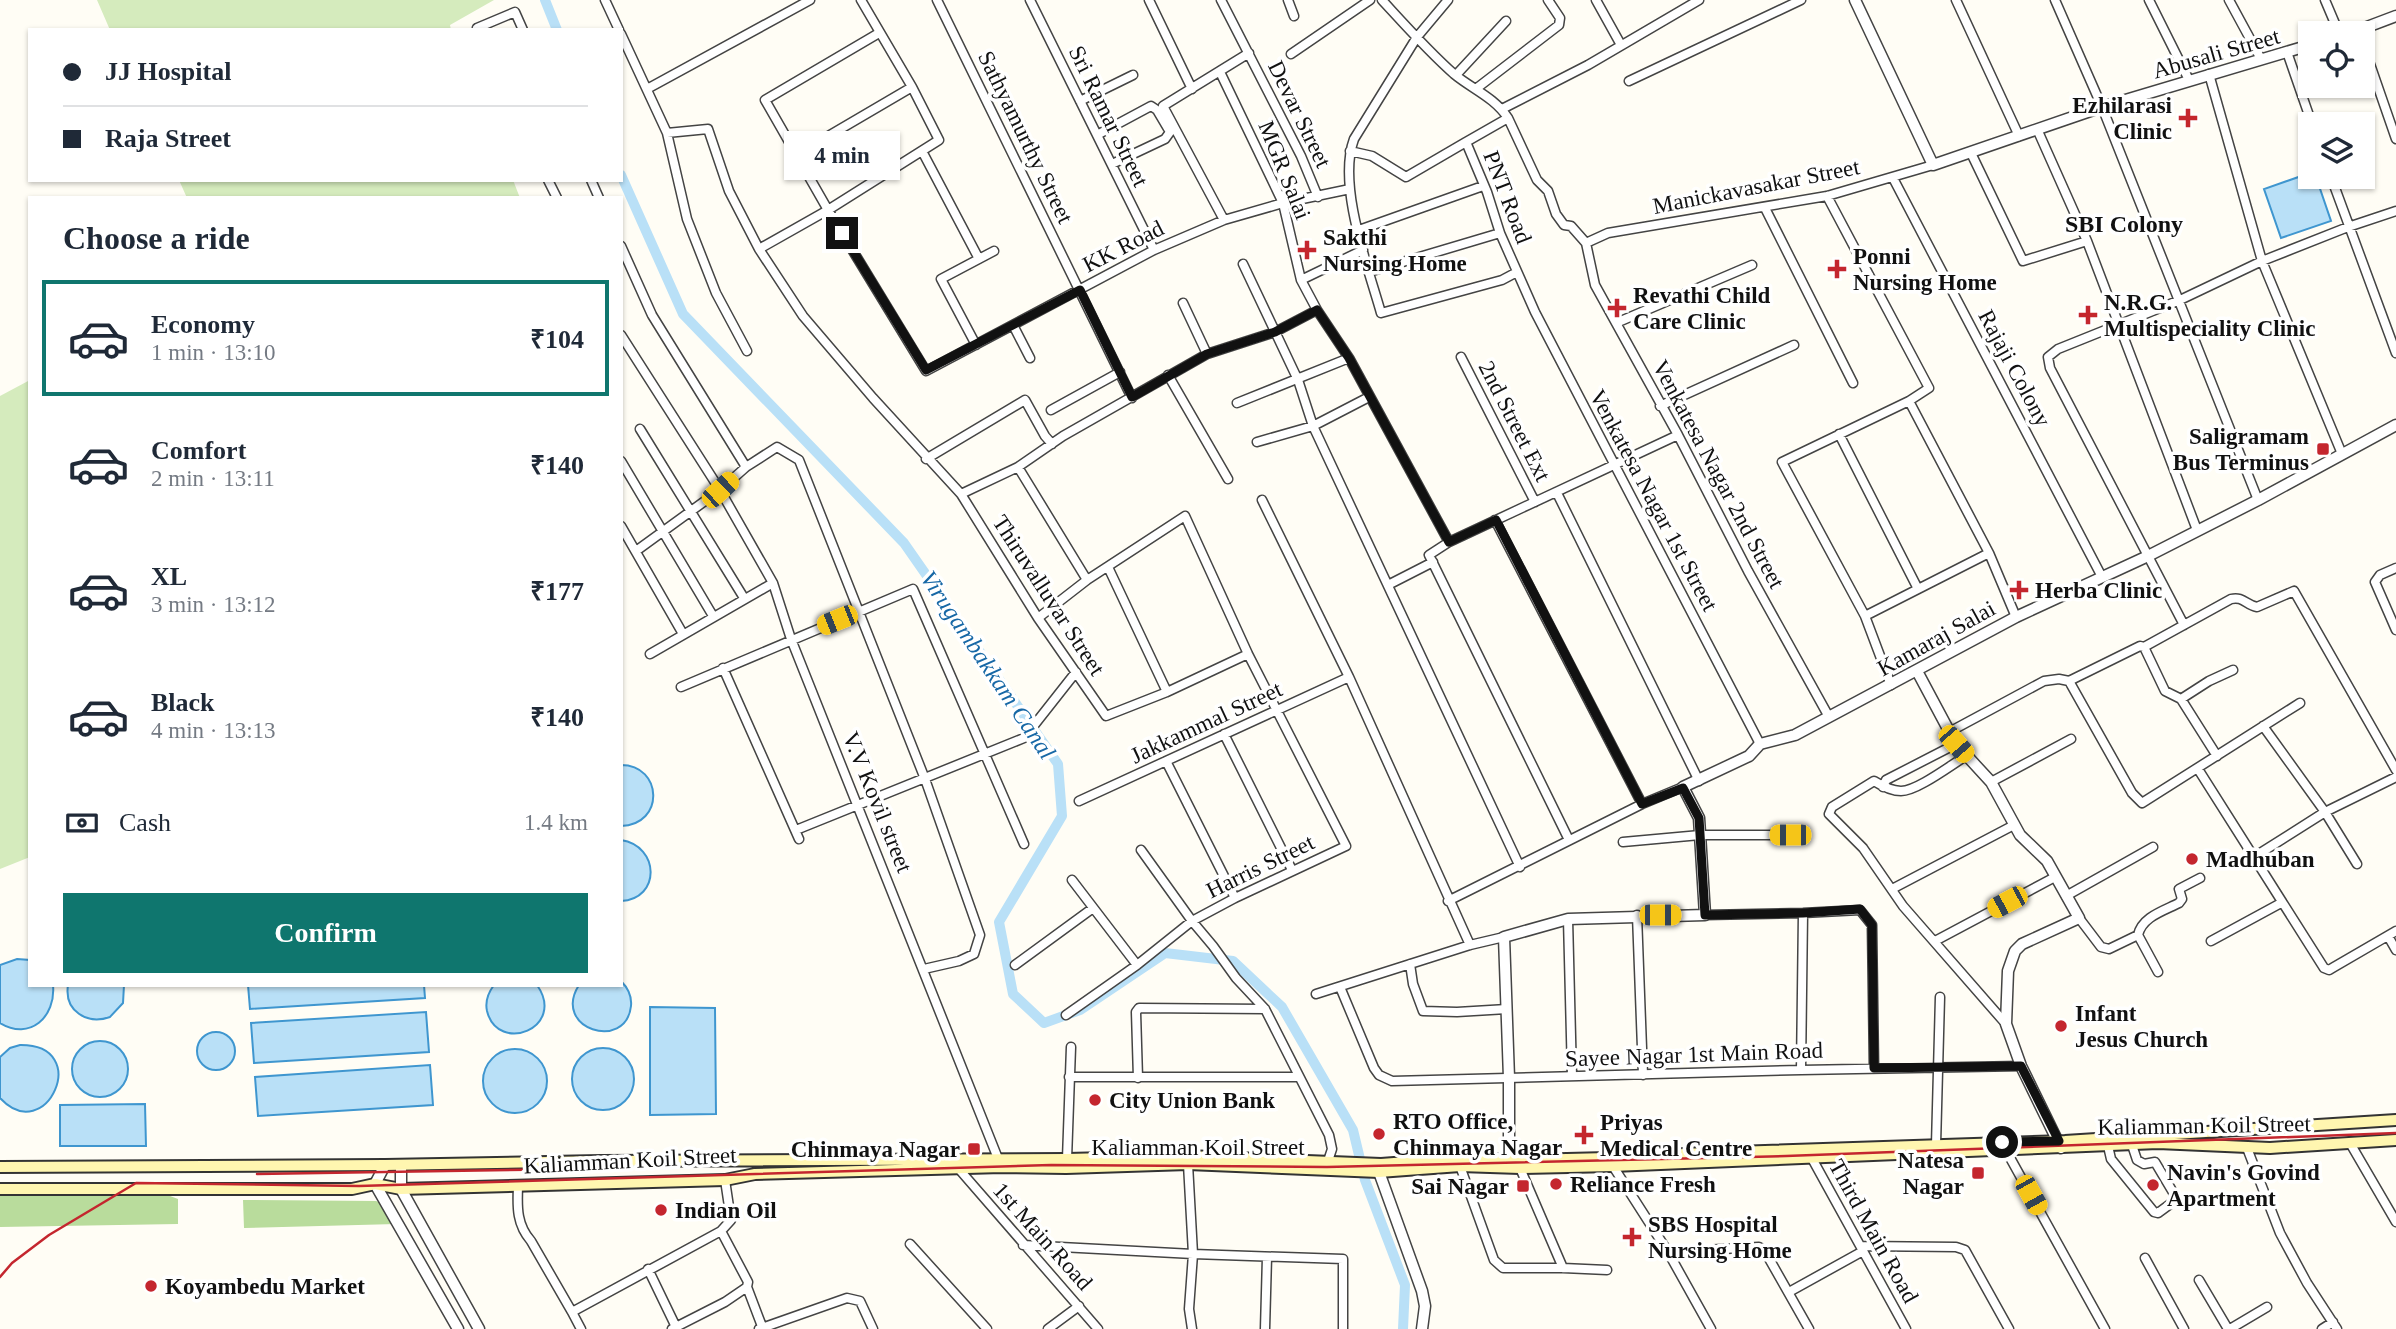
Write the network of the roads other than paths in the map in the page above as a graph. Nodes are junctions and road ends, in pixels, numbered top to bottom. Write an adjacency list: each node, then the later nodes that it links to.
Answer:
1 (605, 0): 31 (street)
2 (810, 0): 50 (street)
3 (861, 0): 32 (street)
4 (937, 0): 97 (street, Sathyamurthy Street)
5 (1030, 0): 52 (street, Sri Ramar Street)
6 (1149, 0): 51 (street)
7 (1221, 0): 37 (street, Devar Street)
8 (1288, 0): 24 (street)
9 (1370, 0): 39 (street)
10 (1382, 0): 33 (street)
11 (1448, 0): 33 (street)
12 (1548, 0): 49 (street)
13 (1596, 0): 35 (street)
14 (1699, 0): 35 (street)
15 (1775, 0): 23 (street)
16 (1801, 0): 23 (street)
17 (1855, 0): 68 (street)
18 (1956, 0): 60 (street)
19 (2055, 0): 53 (street)
20 (2149, 0): 45 (street)
21 (2229, 0): 40 (street)
22 (2325, 0): 27 (street)
23 (1779, 9): 46 (street)
24 (1294, 16)
25 (2396, 16): 28 (street)
26 (1506, 21): 44 (street)
27 (2334, 21)
28 (2375, 26)
29 (477, 28): 30 (street)
30 (522, 28)
31 (618, 28)
32 (879, 33): 48 (street); 66 (street)
33 (1417, 37): 44 (street); 64 (street)
34 (623, 38): 50 (street)
35 (1621, 45): 54 (street)
36 (2298, 49): 38 (street, Abusali Street)
37 (1248, 51): 41 (street); 74 (street, Devar Street)
38 (2287, 52): 40 (street, Abusali Street); 55 (street)
39 (1291, 54)
40 (2261, 59): 42 (street, Abusali Street)
41 (1220, 72): 51 (street); 75 (street, MGR Salai)
42 (2209, 74): 45 (street, Abusali Street); 91 (street)
43 (1133, 75): 52 (street)
44 (1456, 75): 49 (street)
45 (2189, 80): 53 (street, Abusali Street)
46 (1629, 81)
47 (2375, 82): 61 (street)
48 (912, 87): 63 (street); 66 (street)
49 (1477, 88): 54 (street)
50 (648, 89): 58 (street)
51 (1192, 89): 79 (street)
52 (1080, 101): 59 (street, Sri Ramar Street)
53 (2102, 107): 57 (street, Abusali Street); 98 (street)
54 (1502, 109): 56 (street)
55 (2308, 112)
56 (1508, 118): 62 (street, PNT Road); 84 (street)
57 (2037, 130): 60 (street, Abusali Street); 83 (street)
58 (667, 133): 85 (street, Thiruvalluvar Street); 108 (street)
59 (1097, 135): 67 (street, Sri Ramar Street); 67 (street)
60 (2019, 136): 65 (street, Abusali Street)
61 (2396, 139)
62 (1466, 142): 64 (street); 70 (street, PNT Road)
63 (922, 150): 77 (street); 90 (street)
64 (1350, 151): 71 (street)
65 (1971, 153): 68 (street, Abusali Street); 83 (street)
66 (796, 155): 77 (street)
67 (1111, 164): 86 (street, Sri Ramar Street)
68 (1933, 166): 69 (street, Manickavasakar Street)
69 (1893, 178): 73 (street, Manickavasakar Street); 156 (street, Rajaji Colony)
70 (1483, 186): 81 (street); 82 (street, PNT Road)
71 (1350, 189): 74 (street, KK Road); 81 (street)
72 (2334, 189): 80 (street)
73 (1828, 196): 76 (street, Manickavasakar Street); 120 (street)
74 (1318, 197): 75 (street, KK Road)
75 (1283, 203): 79 (street, KK Road); 96 (street, MGR Salai)
76 (1765, 208): 84 (street, Manickavasakar Street); 117 (street)
77 (828, 210): 85 (street); 106 (street, KK Road)
78 (2396, 211): 80 (street)
79 (1224, 220): 86 (street, KK Road)
80 (2348, 227): 91 (street); 109 (street)
81 (1359, 230): 87 (street)
82 (1500, 233): 94 (street); 95 (street, PNT Road)
83 (2087, 241): 103 (street)
84 (1586, 243): 101 (street, Venkatesa Nagar 2nd Street)
85 (759, 249): 132 (street, Thiruvalluvar Street)
86 (1154, 250): 97 (street, KK Road)
87 (1363, 250): 94 (street); 96 (street)
88 (623, 251): 135 (street)
89 (994, 251): 90 (street)
90 (979, 259): 106 (street)
91 (2262, 261): 98 (street); 131 (street)
92 (1243, 264): 104 (street)
93 (1752, 265): 101 (street)
94 (1369, 272): 95 (street)
95 (1517, 272): 134 (street, Venkatesa Nagar 1st Street)
96 (1301, 280): 100 (street, MGR Salai)
97 (1080, 290): 102 (street, KK Road); 114 (street, Sathyamurthy Street)
98 (2180, 300): 103 (street); 142 (street)
99 (1184, 303): 110 (street)
100 (1317, 310): 104 (street); 113 (street, MGR Salai)
101 (1616, 323): 122 (street, Venkatesa Nagar 2nd Street)
102 (1013, 325): 106 (street, KK Road); 112 (street)
103 (2117, 325): 147 (street); 152 (street)
104 (1275, 332): 110 (street); 116 (street)
105 (623, 338): 138 (street, V.V Kovil street)
106 (976, 345)
107 (1794, 345): 122 (street)
108 (747, 351)
109 (2396, 353)
110 (1207, 354): 115 (street)
111 (1461, 357): 143 (street, 2nd Street Ext)
112 (1030, 358)
113 (1349, 358): 116 (street); 119 (street, MGR Salai)
114 (1120, 372): 118 (street, Sathyamurthy Street); 123 (street)
115 (1168, 375): 118 (street); 137 (street)
116 (1298, 380): 121 (street); 125 (street)
117 (1853, 383)
118 (1132, 397): 130 (street)
119 (1369, 397): 125 (street); 149 (street, MGR Salai)
120 (1909, 401): 127 (street); 151 (street)
121 (1237, 403)
122 (1660, 406): 128 (street, Venkatesa Nagar 2nd Street)
123 (1051, 410)
124 (2396, 425): 131 (street, Kamaraj Salai)
125 (1313, 426): 129 (street); 159 (street)
126 (640, 429): 144 (street)
127 (1839, 434): 160 (street); 164 (street)
128 (1678, 435): 134 (street); 186 (street, Venkatesa Nagar 2nd Street)
129 (1257, 442)
130 (1052, 444): 132 (street); 136 (street)
131 (2342, 454): 142 (street, Kamaraj Salai)
132 (926, 459): 140 (street, Thiruvalluvar Street)
133 (623, 464): 148 (street)
134 (1615, 465): 139 (street); 191 (street, Venkatesa Nagar 1st Street)
135 (746, 467): 138 (street); 162 (street)
136 (1018, 467): 140 (street); 157 (street)
137 (1228, 478)
138 (720, 490): 144 (street); 158 (street, V.V Kovil street)
139 (1557, 493): 143 (street); 201 (street)
140 (961, 494): 166 (street, Thiruvalluvar Street)
141 (1262, 500): 178 (street)
142 (2258, 500): 147 (street, Kamaraj Salai)
143 (1535, 502): 145 (street)
144 (691, 513): 148 (street); 161 (street)
145 (1496, 520): 149 (street); 206 (street)
146 (623, 529): 150 (street)
147 (2197, 530): 152 (street, Kamaraj Salai)
148 (663, 532): 150 (street); 163 (street)
149 (1449, 542): 153 (street)
150 (636, 551): 169 (street)
151 (1989, 553): 160 (street); 165 (street)
152 (2148, 556): 156 (street, Kamaraj Salai); 167 (street)
153 (1433, 562): 159 (street); 212 (street)
154 (1108, 567): 157 (street); 172 (street); 182 (street)
155 (2396, 568): 168 (street)
156 (2102, 577): 165 (street, Kamaraj Salai)
157 (1087, 580): 166 (street)
158 (773, 583): 161 (street); 170 (street, V.V Kovil street)
159 (1388, 585): 219 (street)
160 (1918, 589): 164 (street)
161 (744, 598): 163 (street)
162 (859, 611): 170 (street); 193 (street); 200 (street)
163 (713, 616): 169 (street)
164 (1865, 617): 180 (street)
165 (2016, 617): 176 (street, Kamaraj Salai)
166 (1038, 618): 177 (street, Thiruvalluvar Street)
167 (2184, 625): 171 (street); 198 (street)
168 (2396, 630)
169 (683, 634): 173 (street)
170 (791, 639): 174 (street); 207 (street, V.V Kovil street)
171 (2144, 646): 179 (street); 183 (street)
172 (1248, 653): 182 (street); 185 (street)
173 (650, 654)
174 (723, 668): 181 (street); 207 (street)
175 (2233, 670): 183 (street)
176 (1917, 671): 180 (street, Kamaraj Salai); 188 (street)
177 (1076, 672): 182 (street, Thiruvalluvar Street); 193 (street)
178 (1349, 677): 185 (street, Jakkammal Street); 227 (street)
179 (2069, 681): 188 (street); 197 (street)
180 (1891, 685): 186 (street, Kamaraj Salai)
181 (681, 687)
182 (1167, 692)
183 (2181, 699): 195 (street)
184 (2300, 703): 187 (street)
185 (1276, 710): 189 (street, Jakkammal Street); 220 (street, Harris Street)
186 (1829, 717): 191 (street, Kamaraj Salai)
187 (2263, 726): 195 (street); 208 (street)
188 (1951, 731): 192 (street)
189 (1224, 734): 196 (street, Jakkammal Street); 220 (street)
190 (2071, 739): 202 (street)
191 (1760, 744): 201 (street, Kamaraj Salai)
192 (1956, 744): 194 (street); 203 (street)
193 (984, 754): 200 (street); 214 (street)
194 (1966, 756): 202 (street); 203 (street)
195 (2217, 756): 197 (street)
196 (1166, 761): 205 (street, Jakkammal Street); 226 (street)
197 (2198, 769): 217 (street)
198 (2396, 770)
199 (2396, 777): 208 (street)
200 (925, 779): 207 (street); 246 (street)
201 (1699, 781): 204 (street, Kamaraj Salai)
202 (1991, 782): 209 (street)
203 (1883, 787): 224 (street)
204 (1683, 788): 206 (street); 210 (street)
205 (1079, 801)
206 (1642, 804): 212 (street)
207 (859, 805): 246 (street, V.V Kovil street)
208 (2325, 812): 217 (street); 218 (street)
209 (2014, 825): 221 (street); 224 (street)
210 (1700, 835): 211 (street); 213 (street); 232 (street)
211 (1790, 835)
212 (1569, 840): 219 (street)
213 (1623, 842)
214 (1024, 844)
215 (2153, 847): 225 (street)
216 (1141, 850): 235 (street)
217 (2254, 857): 228 (street)
218 (2357, 864)
219 (1520, 867): 227 (street)
220 (1292, 870): 226 (street, Harris Street)
221 (2055, 877): 225 (street); 239 (street)
222 (2200, 878): 237 (street)
223 (1072, 880): 229 (street)
224 (1892, 889): 239 (street)
225 (2066, 896): 233 (street)
226 (1235, 898): 235 (street, Harris Street)
227 (1448, 901): 241 (street)
228 (2281, 903): 236 (street); 240 (street)
229 (1093, 908): 244 (street); 245 (street)
230 (1803, 913): 232 (street); 257 (street); 259 (street)
231 (1637, 915): 232 (street); 234 (street); 260 (street)
232 (1705, 915)
233 (2079, 918): 237 (street); 254 (street)
234 (1568, 919): 238 (street); 261 (street)
235 (1192, 921): 245 (street, Harris Street); 251 (street)
236 (2392, 934): 242 (street)
237 (2138, 935): 247 (street)
238 (1504, 937): 241 (street); 252 (street)
239 (1935, 941): 254 (street)
240 (2211, 941)
241 (1470, 945): 243 (street)
242 (2396, 950)
243 (1410, 964): 248 (street); 252 (street)
244 (1016, 965)
245 (1137, 965): 253 (street, Harris Street)
246 (924, 969): 279 (street, V.V Kovil street)
247 (2158, 972)
248 (1340, 987): 249 (street); 265 (street, Sayee Nagar 1st Main Road)
249 (1316, 995)
250 (1940, 997): 258 (street)
251 (1265, 1009): 263 (street); 264 (street)
252 (1507, 1009): 265 (street)
253 (1066, 1015)
254 (2006, 1024): 256 (street)
255 (1071, 1047): 262 (street)
256 (2021, 1066): 258 (street, Sayee Nagar 1st Main Road); 270 (street)
257 (1874, 1068): 258 (street, Sayee Nagar 1st Main Road); 259 (street, Sayee Nagar 1st Main Road)
258 (1938, 1068): 269 (street)
259 (1801, 1070): 260 (street, Sayee Nagar 1st Main Road)
260 (1643, 1075): 261 (street, Sayee Nagar 1st Main Road)
261 (1572, 1076): 265 (street, Sayee Nagar 1st Main Road)
262 (1069, 1077): 264 (street); 276 (street)
263 (1299, 1077): 264 (street); 282 (street)
264 (1138, 1078)
265 (1509, 1078): 277 (street)
266 (2396, 1120): 270 (main road, Kaliamman Koil Street)
267 (2396, 1140): 268 (main road, Kaliamman Koil Street)
268 (2350, 1143): 274 (main road, Kaliamman Koil Street); 295 (street)
269 (1936, 1145): 272 (main road, Kaliamman Koil Street); 275 (main road, Kaliamman Koil Street)
270 (2060, 1145): 272 (main road, Kaliamman Koil Street); 273 (main road, Kaliamman Koil Street)
271 (2132, 1145): 273 (main road, Kaliamman Koil Street); 273 (street); 274 (main road, Kaliamman Koil Street)
272 (2004, 1146): 275 (main road, Kaliamman Koil Street); 331 (street)
273 (2108, 1146)
274 (2246, 1148): 313 (street)
275 (1810, 1155): 278 (main road, Kaliamman Koil Street); 299 (street, Third Main Road)
276 (1067, 1159): 279 (main road, Kaliamman Koil Street); 280 (main road, Kaliamman Koil Street)
277 (1509, 1160): 278 (main road, Kaliamman Koil Street); 289 (main road, Kaliamman Koil Street)
278 (1610, 1162): 288 (main road, Kaliamman Koil Street); 300 (street)
279 (999, 1163): 281 (main road, Kaliamman Koil Street); 284 (main road, Kaliamman Koil Street); 287 (main road, Kaliamman Koil Street)
280 (1253, 1163): 281 (main road, Kaliamman Koil Street); 282 (main road, Kaliamman Koil Street)
281 (1188, 1164): 301 (street)
282 (1332, 1164): 289 (main road, Kaliamman Koil Street)
283 (385, 1165): 284 (main road, Kaliamman Koil Street); 286 (main road, Kaliamman Koil Street); 291 (street)
284 (401, 1165): 294 (street)
285 (1460, 1166): 288 (main road, Kaliamman Koil Street); 289 (main road, Kaliamman Koil Street); 304 (street)
286 (0, 1167)
287 (958, 1168): 290 (main road, Kaliamman Koil Street); 298 (street, 1st Main Road)
288 (1520, 1168): 304 (street)
289 (1374, 1169): 326 (street)
290 (725, 1180): 292 (main road, Kaliamman Koil Street); 296 (street)
291 (375, 1184): 293 (main road, Kaliamman Koil Street); 294 (main road, Kaliamman Koil Street); 315 (street)
292 (518, 1187): 294 (main road, Kaliamman Koil Street); 312 (street)
293 (0, 1189)
294 (401, 1189): 316 (street)
295 (2396, 1222)
296 (721, 1231): 305 (street); 308 (street)
297 (911, 1244): 320 (street)
298 (1023, 1245): 301 (street); 310 (street, 1st Main Road)
299 (1862, 1249): 309 (street); 329 (street, Third Main Road); 330 (street)
300 (1668, 1252): 309 (street); 327 (street)
301 (1193, 1254): 302 (street); 323 (street)
302 (1267, 1257): 324 (street); 325 (street)
303 (2145, 1258): 332 (street)
304 (1563, 1268): 306 (street)
305 (648, 1269): 312 (street); 314 (street)
306 (1606, 1270)
307 (2199, 1280): 333 (street)
308 (747, 1287): 314 (street); 318 (street)
309 (1789, 1292): 328 (street)
310 (1079, 1306): 321 (street); 322 (street, 1st Main Road)
311 (2267, 1307): 333 (street)
312 (572, 1312): 317 (street)
313 (2335, 1326): 334 (street)
314 (674, 1328)
315 (458, 1329)
316 (479, 1329)
317 (581, 1329)
318 (761, 1329): 319 (street)
319 (873, 1329)
320 (987, 1329)
321 (1048, 1329)
322 (1098, 1329)
323 (1192, 1329)
324 (1265, 1329)
325 (1343, 1329)
326 (1422, 1329)
327 (1711, 1329)
328 (1809, 1329)
329 (1906, 1329)
330 (2008, 1329)
331 (2105, 1329)
332 (2184, 1329)
333 (2229, 1329)
334 (2322, 1329)

